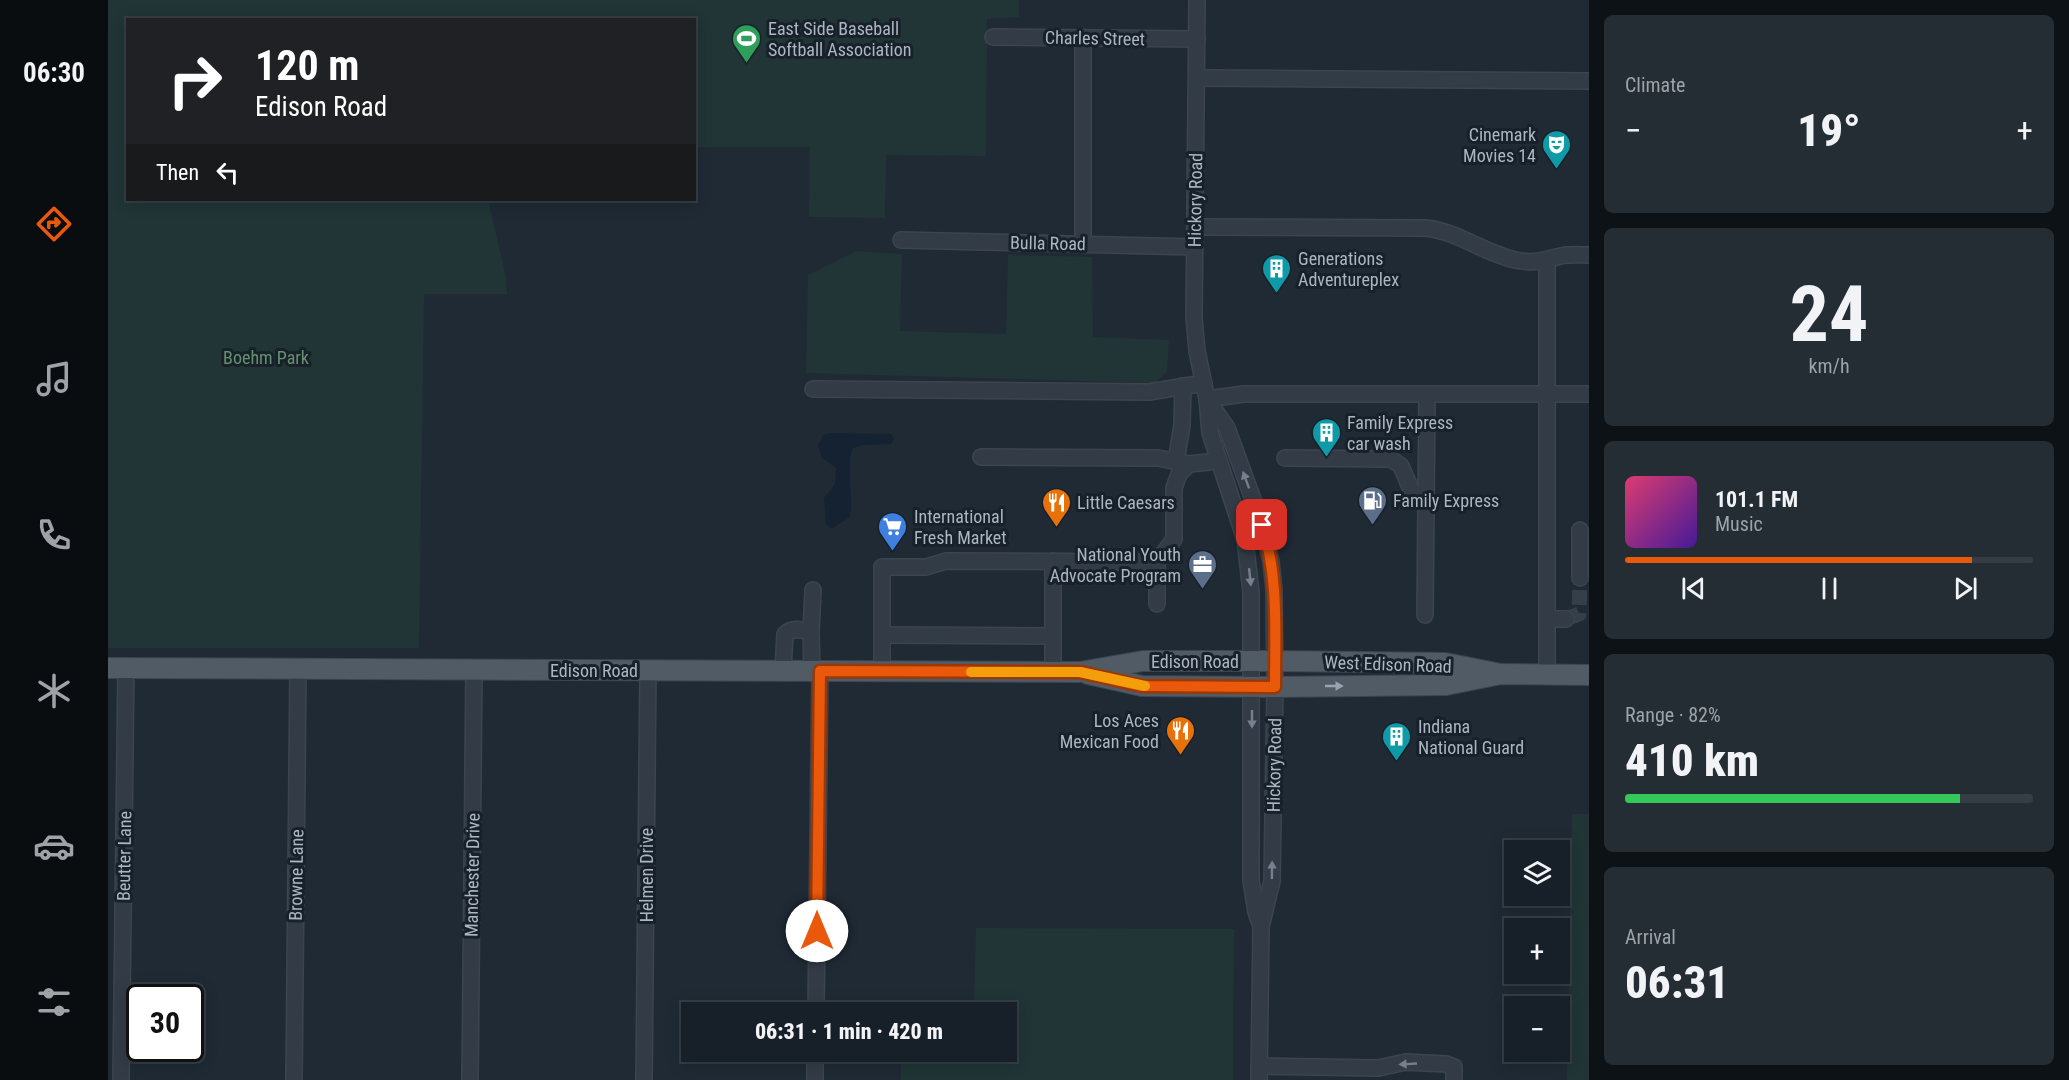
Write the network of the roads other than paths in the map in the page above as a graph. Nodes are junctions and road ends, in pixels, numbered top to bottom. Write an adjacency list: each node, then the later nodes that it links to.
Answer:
1 (1197, 0): 4 (street, Hickory Road)
2 (993, 37): 3 (street, Charles Street)
3 (1083, 38): 4 (street, Charles Street); 9 (street)
4 (1197, 39): 5 (street, Hickory Road)
5 (1197, 78): 6 (street); 7 (street, Hickory Road)
6 (1589, 81)
7 (1195, 226): 10 (street, Hickory Road); 12 (street)
8 (901, 240): 9 (street, Bulla Road)
9 (1083, 243): 10 (street, Bulla Road)
10 (1195, 247): 13 (street, Hickory Road)
11 (1589, 255): 12 (street)
12 (1547, 261): 17 (street)
13 (1204, 383): 14 (street); 19 (street, Hickory Road)
14 (1183, 386): 15 (street); 23 (street)
15 (813, 389)
16 (1427, 394): 17 (street); 19 (street); 31 (street)
17 (1547, 394): 18 (street); 33 (street)
18 (1589, 394)
19 (1207, 399): 22 (street, Hickory Road); 38 (street, Hickory Road, one-way to 19)
20 (981, 457): 23 (street)
21 (1285, 458): 24 (street)
22 (1218, 461): 23 (street); 37 (street, Hickory Road, one-way to 37)
23 (1183, 463): 27 (street)
24 (1413, 494)
25 (1580, 530): 28 (street)
26 (1053, 561): 27 (street); 35 (street); 36 (street)
27 (1157, 562): 30 (street)
28 (1580, 578)
29 (813, 590): 34 (street)
30 (1156, 604)
31 (1425, 615)
32 (1566, 619): 33 (street)
33 (1547, 620): 49 (street)
34 (811, 632): 43 (street); 44 (street)
35 (882, 635): 36 (street); 45 (street)
36 (1053, 636): 46 (street)
37 (1252, 661): 38 (main road, Edison Road); 47 (main road, Edison Road); 51 (street, Hickory Road)
38 (1275, 661): 48 (main road, West Edison Road); 52 (street, Hickory Road)
39 (117, 668): 40 (main road, Edison Road); 57 (street, Beutter Lane)
40 (298, 669): 41 (main road, Edison Road); 58 (street, Browne Lane)
41 (474, 669): 42 (main road, Edison Road); 59 (street, Manchester Drive)
42 (648, 670): 43 (main road, Edison Road); 60 (street, Helmen Drive)
43 (783, 671): 44 (main road, Edison Road)
44 (816, 671): 45 (main road, Edison Road); 54 (street)
45 (882, 671): 46 (main road, Edison Road)
46 (1053, 672): 47 (main road, Edison Road)
47 (1080, 672): 51 (main road, Edison Road)
48 (1501, 674): 49 (main road, West Edison Road); 52 (main road, West Edison Road, one-way to 48)
49 (1547, 675): 50 (main road, West Edison Road)
50 (1589, 675)
51 (1252, 687): 52 (main road, Edison Road); 53 (street, Hickory Road, one-way to 53)
52 (1275, 687): 53 (street, Hickory Road, one-way to 52)
53 (1261, 927): 56 (street, Hickory Road)
54 (816, 1002)
55 (816, 1062): 61 (street)
56 (1259, 1073): 62 (street, one-way to 56)
57 (121, 1080)
58 (294, 1080)
59 (470, 1080)
60 (644, 1080)
61 (815, 1080)
62 (1454, 1080)

